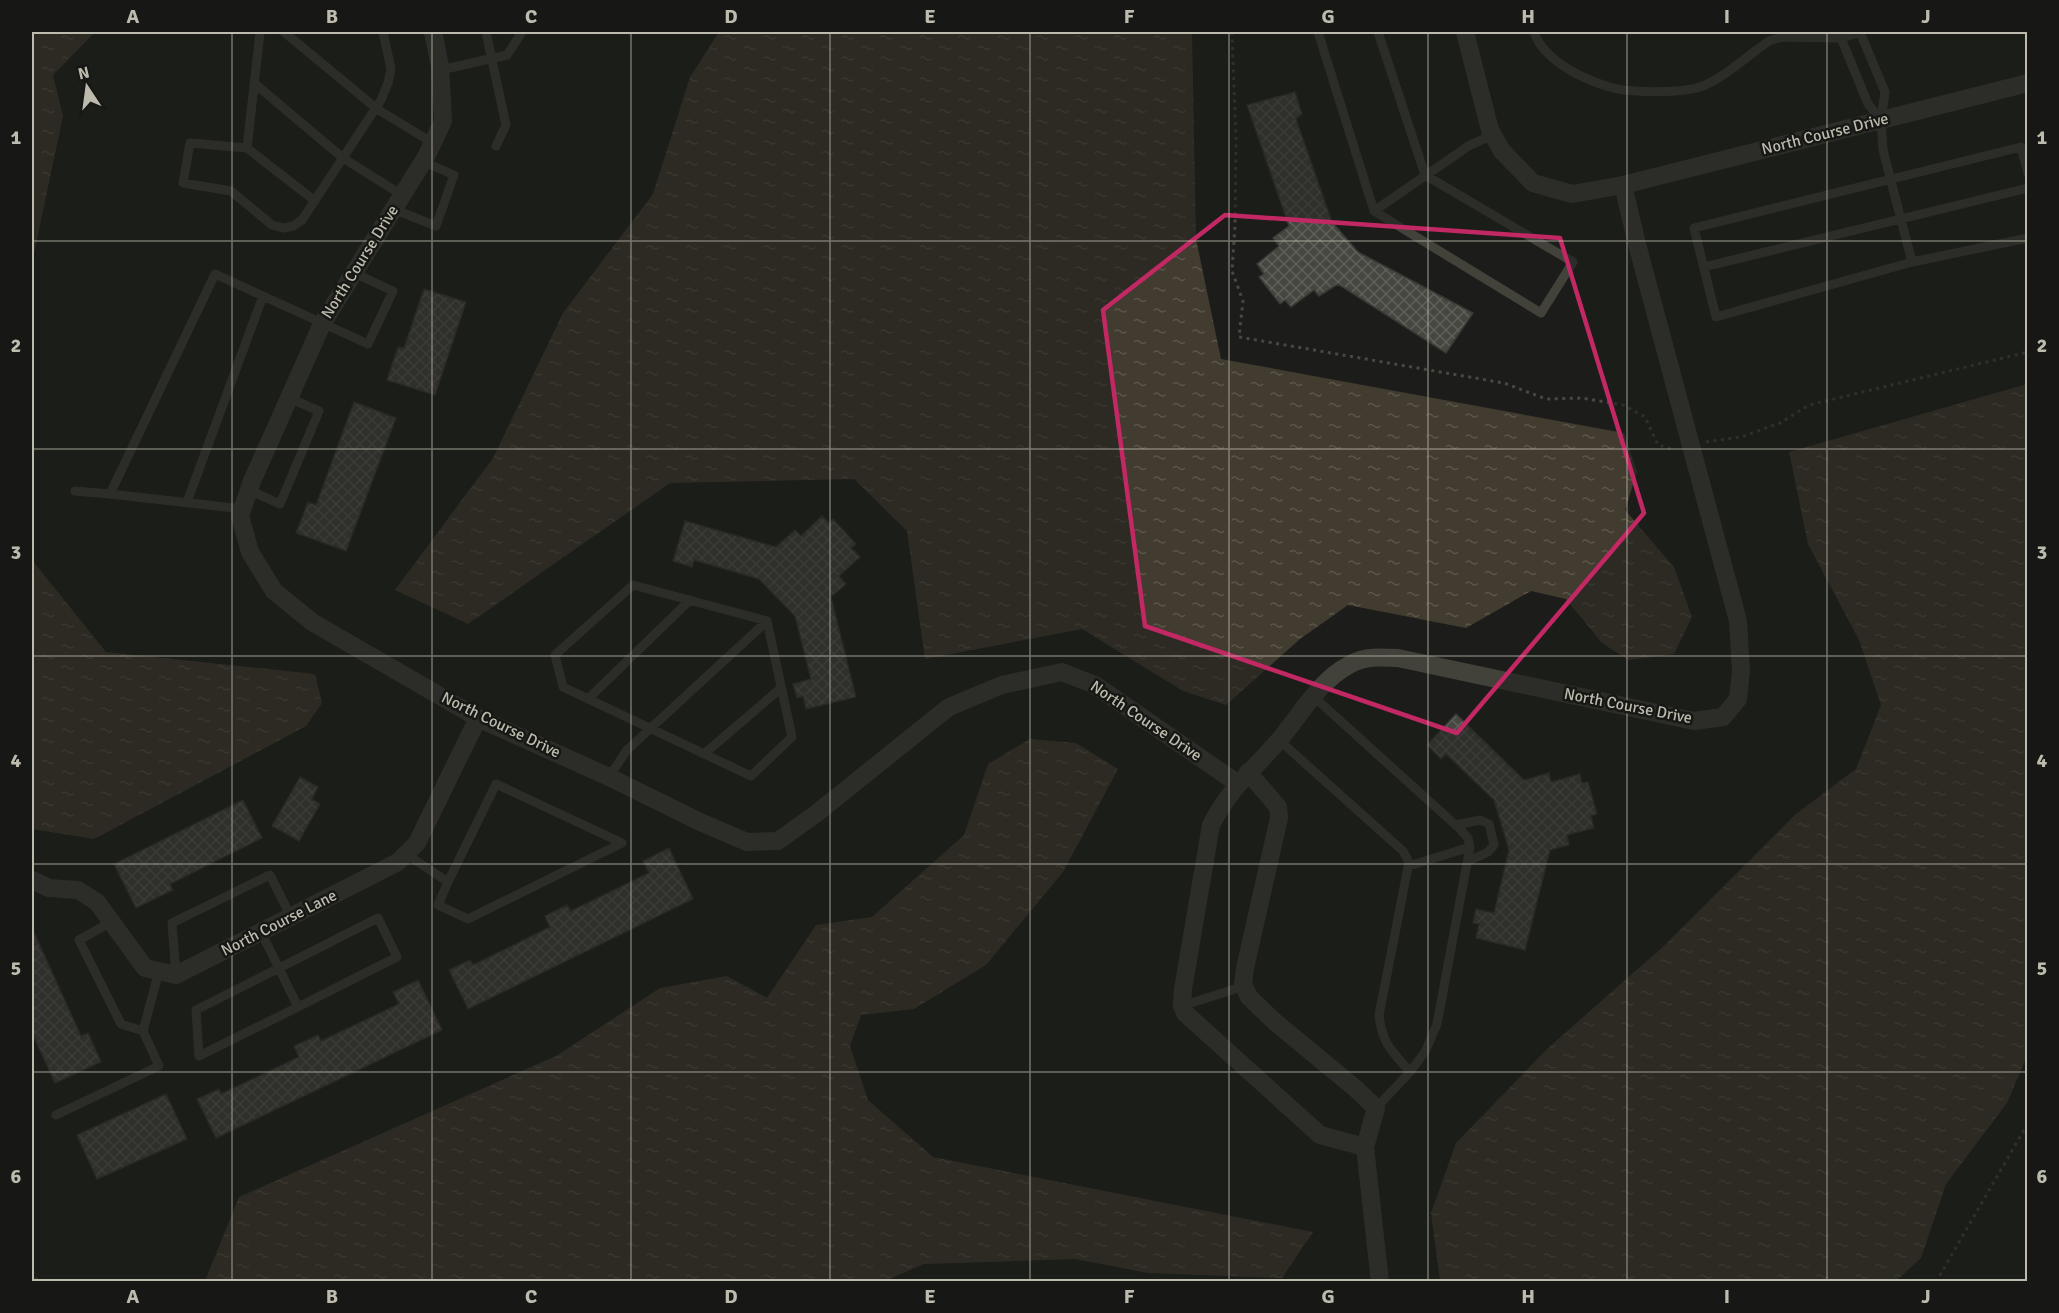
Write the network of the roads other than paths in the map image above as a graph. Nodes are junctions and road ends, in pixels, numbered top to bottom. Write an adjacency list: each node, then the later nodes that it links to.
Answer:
1 (260, 32): 16 (lane)
2 (284, 32): 17 (lane)
3 (383, 32): 17 (lane)
4 (433, 32): 14 (street, North Course Drive)
5 (486, 32): 13 (lane)
6 (522, 32): 13 (lane)
7 (1318, 32): 32 (lane)
8 (1378, 32): 26 (lane)
9 (1465, 32): 19 (street, North Course Drive)
10 (1534, 32): 12 (lane)
11 (1860, 32): 12 (lane); 18 (lane)
12 (1841, 38): 18 (lane)
13 (492, 58): 14 (lane); 21 (lane)
14 (441, 70): 20 (street, North Course Drive)
15 (2028, 83): 18 (street, North Course Drive)
16 (254, 84): 22 (lane); 23 (lane)
17 (377, 109): 20 (lane); 23 (lane)
18 (1881, 120): 27 (lane); 28 (street, North Course Drive)
19 (1493, 135): 26 (lane); 28 (street, North Course Drive)
20 (433, 143): 24 (street, North Course Drive)
21 (495, 146)
22 (247, 148): 30 (lane); 30 (lane)
23 (343, 158): 30 (lane); 31 (lane)
24 (422, 160): 31 (street, North Course Drive); 31 (lane)
25 (2028, 173): 27 (lane)
26 (1425, 175): 32 (lane); 32 (lane)
27 (1890, 179): 33 (lane); 36 (lane)
28 (1623, 185): 49 (street, North Course Drive)
29 (2028, 188): 33 (lane)
30 (315, 201)
31 (398, 202): 37 (street, North Course Drive)
32 (1374, 211)
33 (1901, 219): 35 (lane); 36 (lane)
34 (2028, 238): 35 (lane)
35 (1912, 262): 36 (lane)
36 (1704, 267)
37 (354, 273): 39 (street, North Course Drive); 39 (lane)
38 (263, 296): 39 (lane); 43 (lane); 44 (lane)
39 (322, 324): 40 (street, North Course Drive)
40 (289, 398): 42 (street, North Course Drive); 42 (lane)
41 (75, 490): 43 (lane)
42 (249, 490): 45 (street, North Course Drive)
43 (110, 494): 44 (lane)
44 (188, 502): 45 (lane)
45 (243, 509): 51 (street, North Course Drive)
46 (690, 600): 47 (lane); 50 (lane); 50 (lane)
47 (767, 621): 48 (lane); 52 (lane)
48 (781, 688): 54 (lane); 54 (lane)
49 (1314, 697): 53 (street, North Course Drive); 57 (lane)
50 (588, 699): 52 (lane)
51 (478, 718): 55 (street, North Course Drive); 59 (street, North Course Lane)
52 (649, 729): 54 (lane); 55 (lane)
53 (1279, 740): 56 (street, North Course Drive); 61 (lane)
54 (704, 754)
55 (609, 777): 56 (street, North Course Drive)
56 (1243, 778): 69 (street, North Course Drive); 70 (street, North Course Drive)
57 (1456, 825): 58 (lane); 60 (lane)
58 (1470, 846): 60 (lane); 61 (lane)
59 (406, 855): 63 (lane); 64 (street, North Course Lane)
60 (1467, 862): 73 (lane)
61 (1409, 866): 73 (lane)
62 (32, 880): 65 (street)
63 (448, 882): 63 (lane)
64 (291, 917): 66 (street, North Course Lane); 68 (lane)
65 (111, 922): 68 (street); 72 (lane)
66 (261, 932): 67 (lane); 68 (street, North Course Lane)
67 (279, 968): 71 (lane); 71 (lane); 71 (lane)
68 (167, 973): 72 (lane)
69 (1244, 986): 70 (lane); 74 (street)
70 (1182, 1006): 76 (street)
71 (298, 1007)
72 (143, 1031): 75 (lane)
73 (1410, 1071): 74 (lane)
74 (1376, 1108): 76 (street)
75 (56, 1115)
76 (1365, 1147): 77 (street)
77 (1380, 1281)

